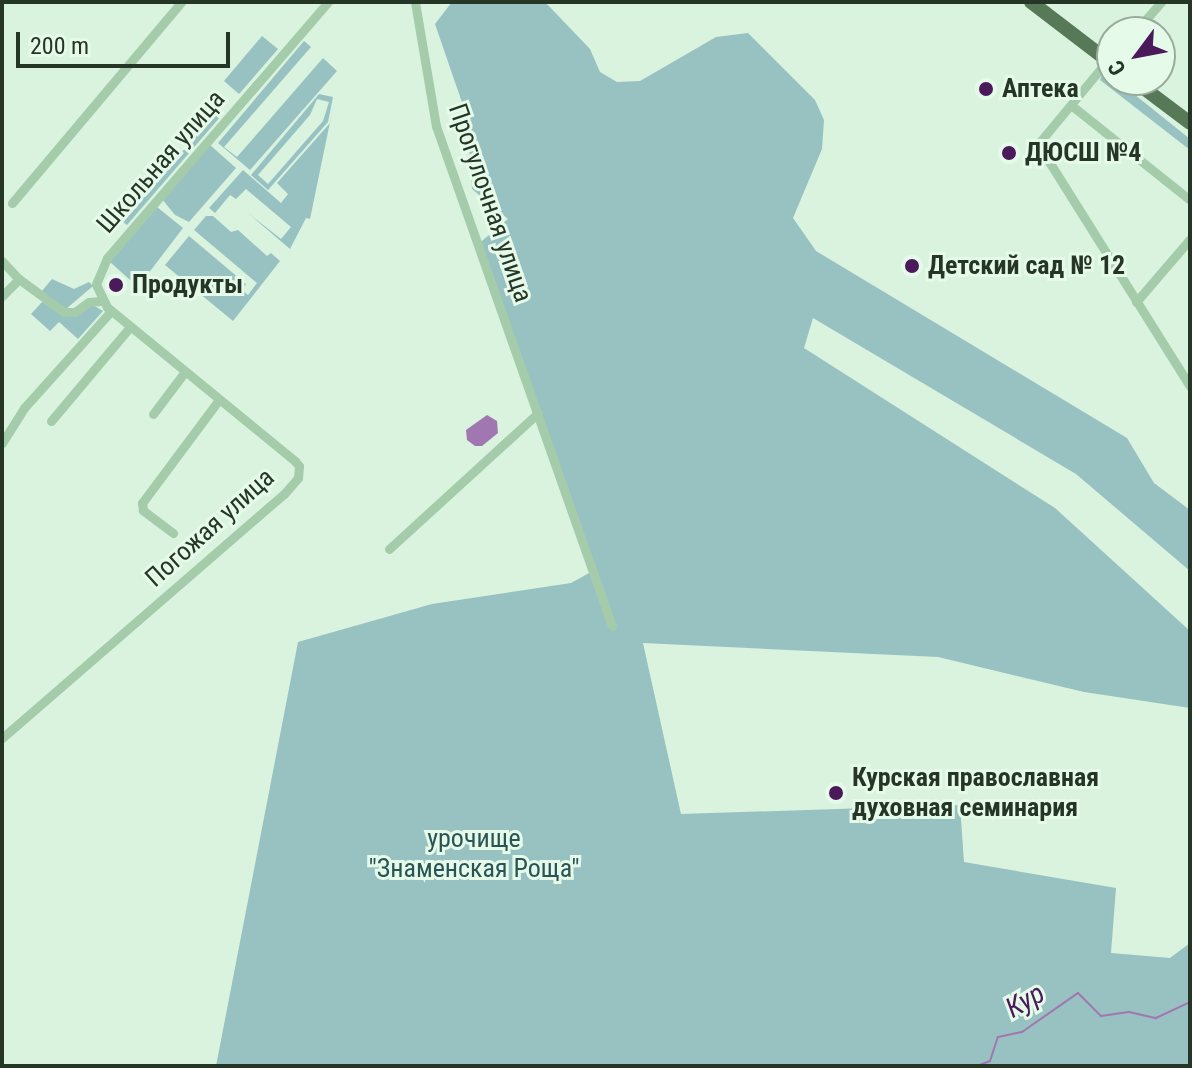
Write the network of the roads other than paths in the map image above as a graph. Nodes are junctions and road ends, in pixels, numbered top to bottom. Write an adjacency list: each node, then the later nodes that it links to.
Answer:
1 (181, 2): 11 (street)
2 (328, 2): 16 (street, Школьная улица)
3 (415, 2): 23 (street, Прогулочная улица)
4 (1031, 2): 5 (main road)
5 (1096, 49)
6 (1096, 76): 8 (street)
7 (1154, 96): 9 (main road)
8 (1071, 105): 10 (street); 17 (street)
9 (1190, 123)
10 (1190, 200)
11 (12, 203)
12 (1190, 239): 17 (street)
13 (2, 261): 14 (street)
14 (19, 279): 15 (street); 16 (street)
15 (2, 296)
16 (101, 301): 18 (street, Погожая улица)
17 (1136, 302): 21 (street)
18 (111, 311): 19 (street, Погожая улица); 26 (street)
19 (130, 327): 20 (street, Погожая улица); 25 (street)
20 (184, 373): 22 (street, Погожая улица); 24 (street)
21 (1190, 386)
22 (218, 401): 27 (street); 30 (street, Погожая улица)
23 (538, 413): 28 (street); 29 (street, Прогулочная улица)
24 (153, 414)
25 (51, 421)
26 (2, 443)
27 (173, 533)
28 (389, 549)
29 (612, 626)
30 (2, 738)

